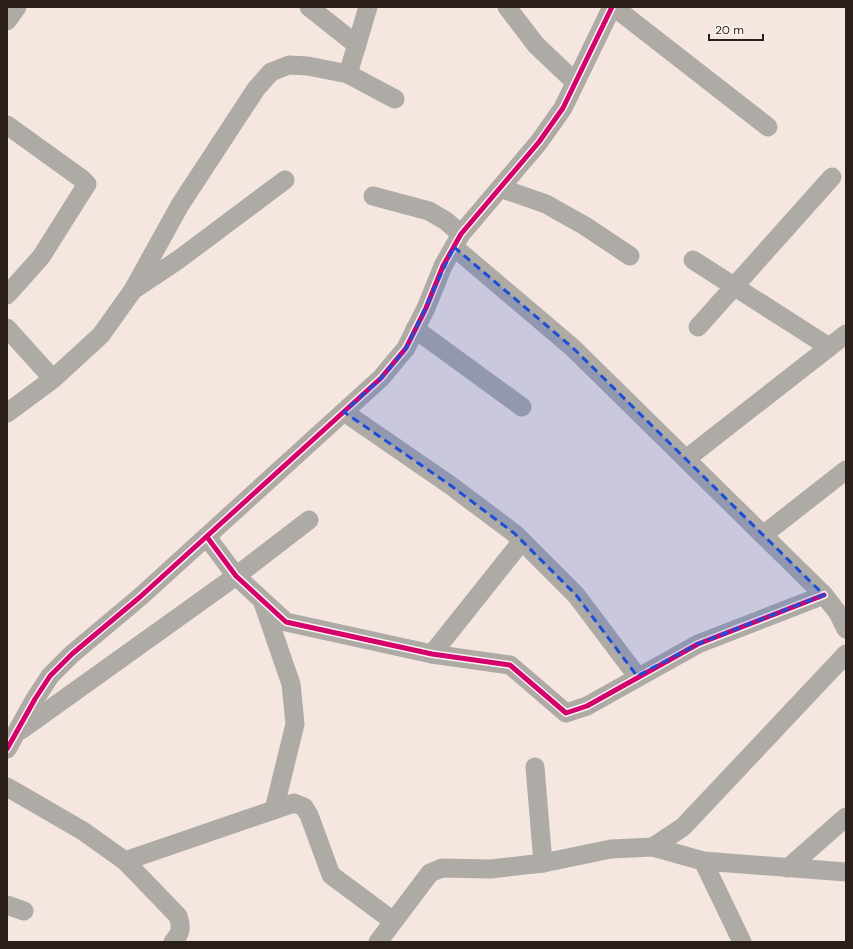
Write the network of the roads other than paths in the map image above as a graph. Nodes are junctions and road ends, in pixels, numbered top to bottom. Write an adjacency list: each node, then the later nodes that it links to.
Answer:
1 (17, 7): 6 (street)
2 (309, 7): 7 (street)
3 (368, 7): 7 (street)
4 (507, 7): 9 (street)
5 (613, 7): 9 (street); 12 (street)
6 (7, 21)
7 (357, 45): 8 (street)
8 (348, 74): 10 (street); 21 (street)
9 (575, 82): 15 (street)
10 (395, 99)
11 (7, 125): 22 (street)
12 (768, 128)
13 (832, 177): 20 (street)
14 (285, 180): 21 (street)
15 (500, 188): 17 (street); 18 (street)
16 (373, 196): 17 (street)
17 (458, 240): 25 (street); 32 (street)
18 (630, 256)
19 (693, 260): 20 (street)
20 (734, 287): 23 (street); 27 (street)
21 (133, 290): 28 (street)
22 (7, 295)
23 (698, 327)
24 (7, 328): 28 (street)
25 (415, 329): 29 (street); 30 (street)
26 (846, 334): 27 (street)
27 (829, 347): 32 (street)
28 (53, 379): 31 (street)
29 (522, 407)
30 (344, 412): 36 (street); 37 (street)
31 (7, 413)
32 (686, 459): 35 (street)
33 (846, 470): 35 (street)
34 (309, 520): 38 (street)
35 (763, 535): 39 (street)
36 (207, 537): 38 (street); 45 (street)
37 (522, 541): 42 (street); 44 (street)
38 (236, 576): 40 (street); 45 (street)
39 (824, 595): 41 (street); 44 (street)
40 (262, 601): 42 (street); 48 (street)
41 (846, 629)
42 (432, 654): 44 (street)
43 (846, 654): 50 (street)
44 (638, 676)
45 (11, 741)
46 (535, 767): 53 (street)
47 (7, 787): 51 (street)
48 (274, 810): 51 (street); 56 (street)
49 (846, 817): 54 (street)
50 (654, 847): 52 (street); 53 (street)
51 (125, 861): 57 (street)
52 (703, 861): 54 (street); 59 (street)
53 (543, 863): 56 (street)
54 (788, 868): 55 (street)
55 (846, 872)
56 (393, 921): 58 (street)
57 (172, 942)
58 (378, 942)
59 (742, 942)

